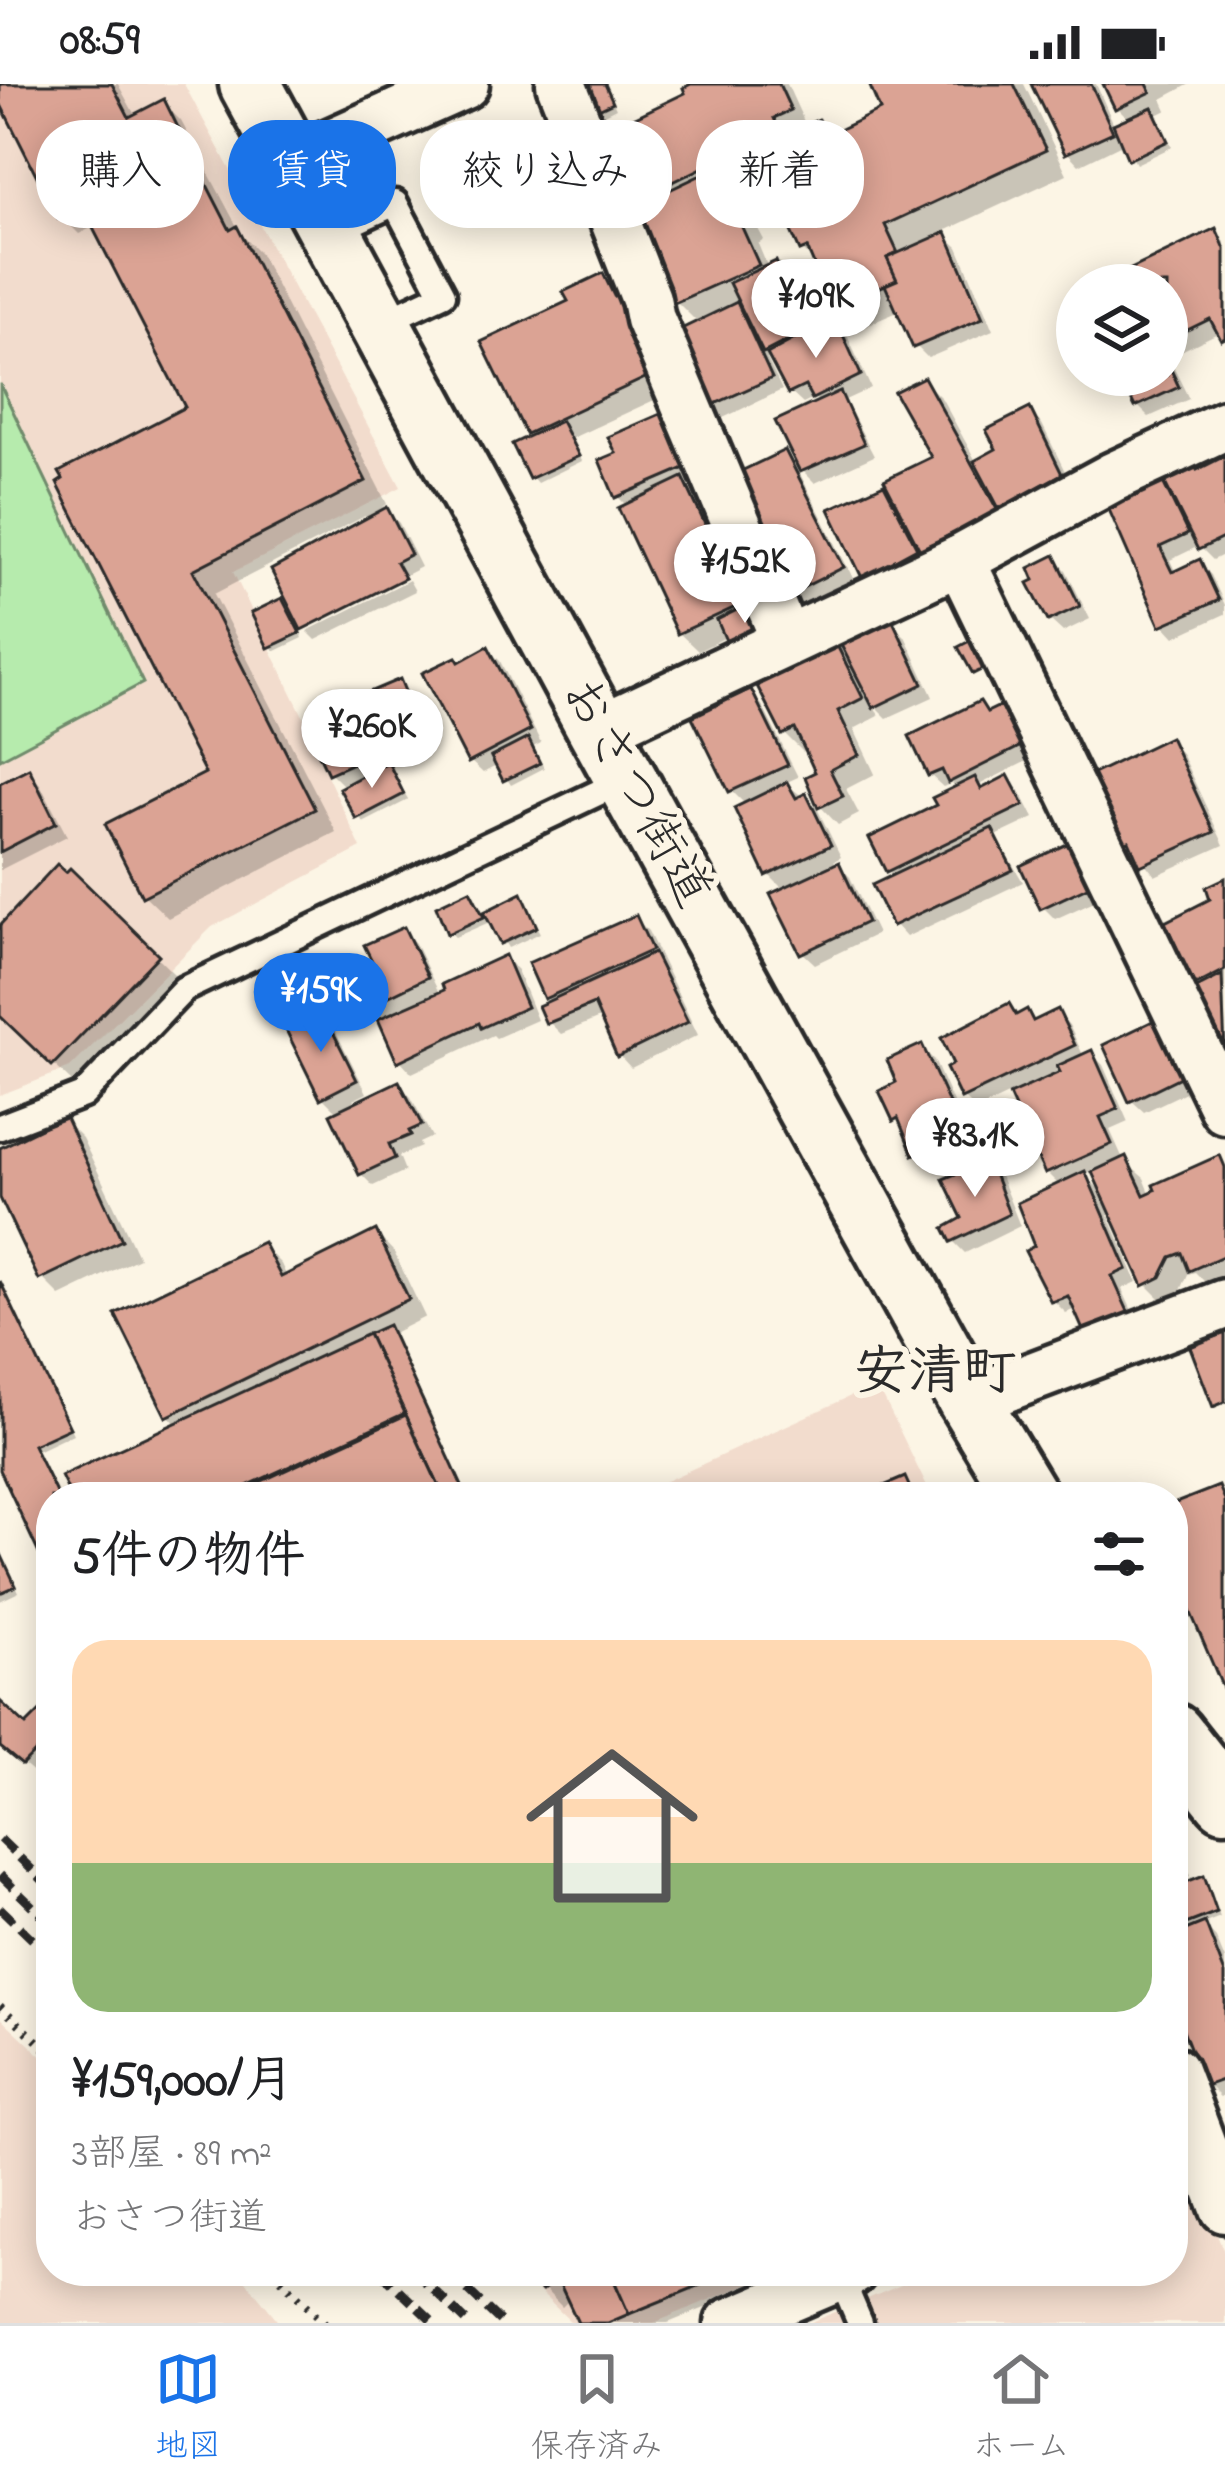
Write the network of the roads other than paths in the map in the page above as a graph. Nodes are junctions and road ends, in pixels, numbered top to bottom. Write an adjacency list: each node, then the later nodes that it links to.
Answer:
1 (250, 84): 4 (street, おさつ街道)
2 (464, 84): 5 (street)
3 (561, 84): 9 (street)
4 (270, 120)
5 (384, 120)
6 (330, 228): 10 (street, おさつ街道)
7 (1225, 425): 8 (street)
8 (960, 560): 9 (street); 11 (street)
9 (786, 641): 10 (street)
10 (613, 755): 12 (lane); 14 (street, おさつ街道)
11 (1223, 1099)
12 (0, 1127)
13 (1225, 1304): 14 (street)
14 (969, 1401): 15 (street, おさつ街道)
15 (1018, 1482)
16 (1188, 1753): 17 (street)
17 (1225, 1800)
18 (1188, 2139): 19 (street)
19 (1225, 2208)
20 (811, 2286): 22 (street)
21 (841, 2286): 23 (lane)
22 (730, 2323)
23 (860, 2323)

